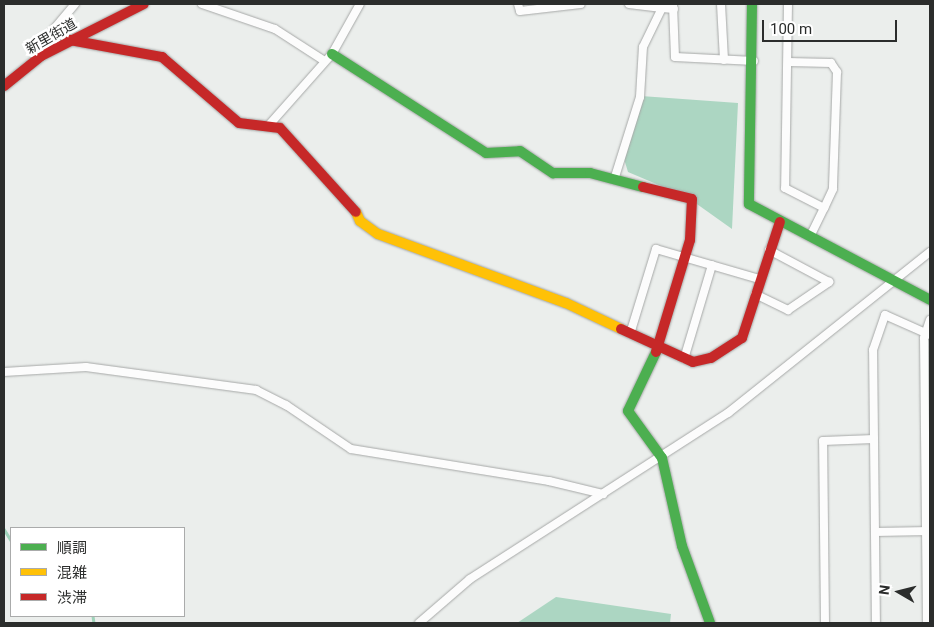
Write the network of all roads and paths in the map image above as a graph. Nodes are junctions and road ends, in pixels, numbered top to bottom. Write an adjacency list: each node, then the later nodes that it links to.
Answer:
1 (75, 4): 15 (street)
2 (144, 4): 13 (street, 新里街道)
3 (202, 4): 16 (street)
4 (360, 4): 14 (street)
5 (518, 4): 6 (street)
6 (581, 4)
7 (629, 4): 12 (street)
8 (721, 4): 17 (street)
9 (752, 4): 18 (street)
10 (788, 4): 19 (street)
11 (674, 6): 12 (street); 17 (street)
12 (662, 8): 22 (street)
13 (69, 40): 15 (street, 新里街道); 21 (street)
14 (332, 54): 16 (street); 22 (street)
15 (41, 56): 20 (street, 新里街道)
16 (323, 60): 21 (street)
17 (724, 60): 18 (street)
18 (754, 61): 24 (street)
19 (788, 62): 23 (street); 23 (street)
20 (4, 86)
21 (269, 125): 35 (street)
22 (614, 180): 28 (street)
23 (824, 208): 25 (street)
24 (780, 222): 25 (street); 26 (street)
25 (810, 237): 31 (street)
26 (768, 250): 30 (street); 32 (street)
27 (930, 252): 31 (street)
28 (685, 256): 29 (street); 35 (street); 37 (street)
29 (712, 265): 30 (street); 38 (street)
30 (759, 279): 32 (street)
31 (894, 281): 33 (street); 41 (street)
32 (755, 294): 38 (street)
33 (930, 300)
34 (930, 320): 36 (street)
35 (630, 334): 37 (street)
36 (927, 334): 40 (street); 43 (street)
37 (658, 348): 38 (street); 41 (street)
38 (684, 359)
39 (4, 372): 42 (street)
40 (874, 439): 44 (street); 47 (street)
41 (662, 458): 42 (street); 46 (street)
42 (603, 494): 45 (street)
43 (928, 531): 44 (street); 49 (street)
44 (875, 532): 48 (street)
45 (419, 623)
46 (710, 623)
47 (825, 623)
48 (876, 623)
49 (926, 623)

